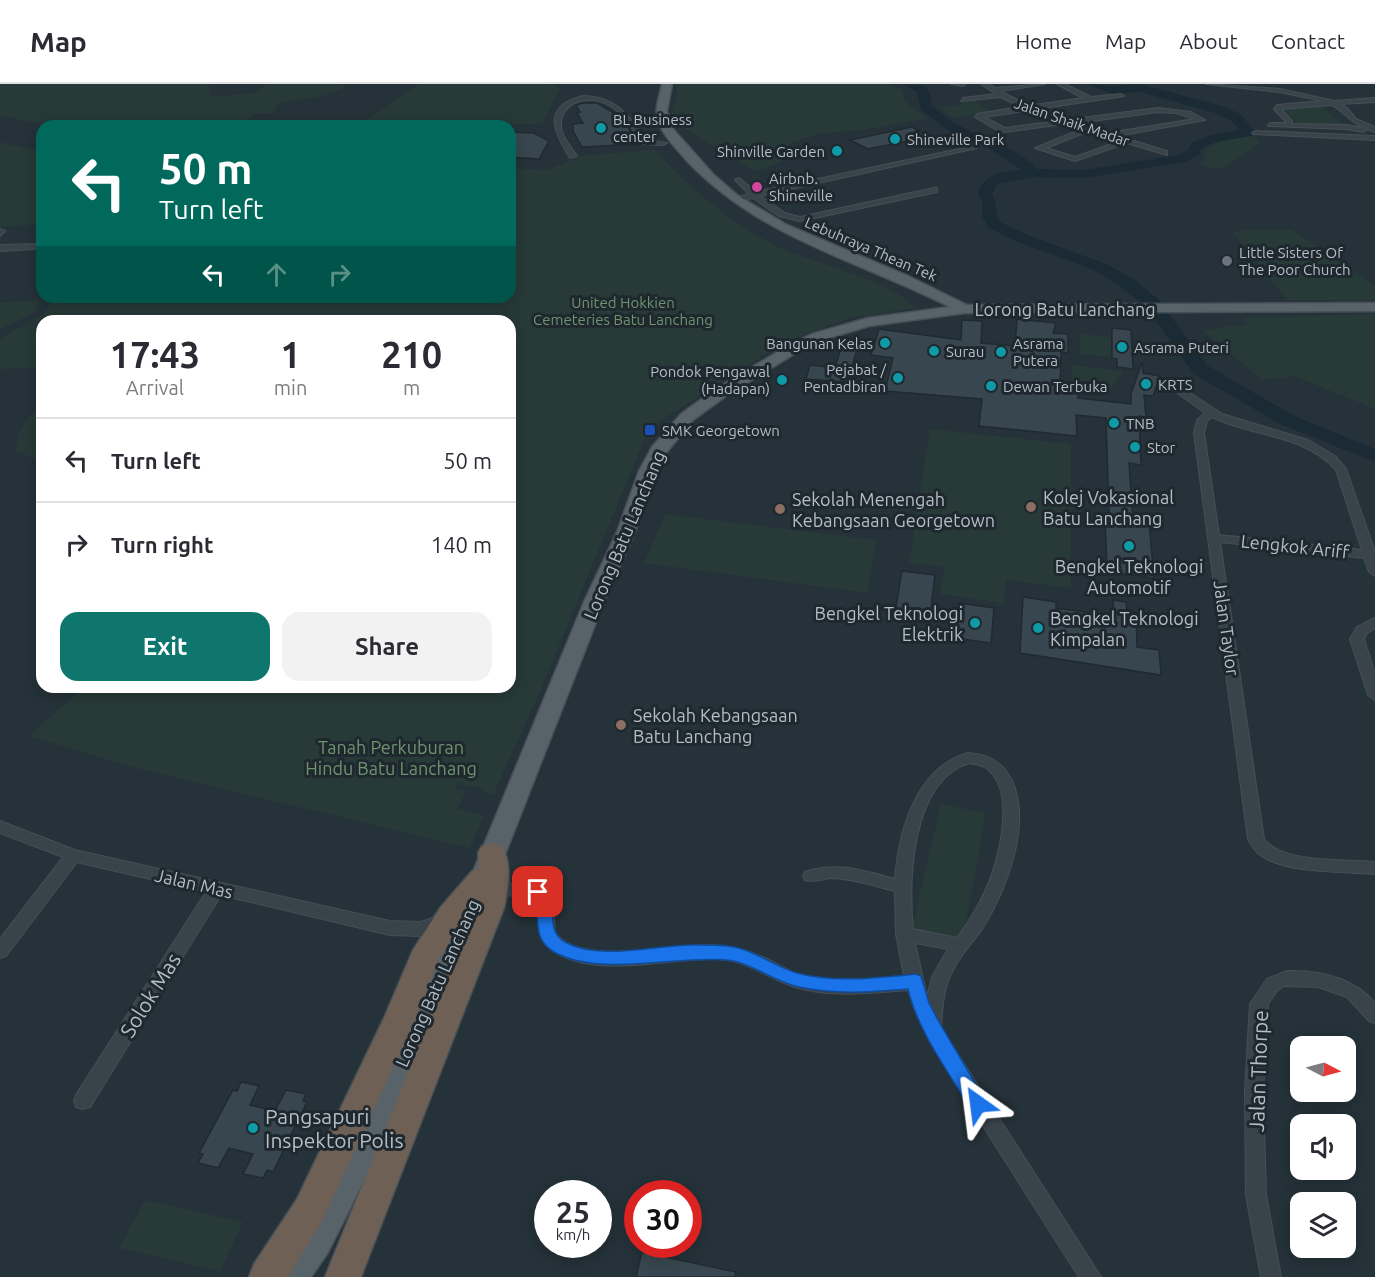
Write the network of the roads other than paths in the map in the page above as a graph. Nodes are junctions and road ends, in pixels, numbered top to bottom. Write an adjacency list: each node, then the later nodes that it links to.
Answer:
1 (656, 84): 28 (main road, Lebuhraya Thean Tek)
2 (667, 84): 20 (main road)
3 (954, 84): 4 (street)
4 (963, 84)
5 (984, 84): 9 (street, Jalan Shaik Madar)
6 (1042, 84): 9 (street)
7 (1060, 84): 12 (street)
8 (1209, 84): 15 (street)
9 (992, 90): 10 (street, Jalan Shaik Madar)
10 (1000, 95): 13 (street); 16 (street, Jalan Shaik Madar)
11 (1121, 96): 12 (street)
12 (1090, 99): 16 (street)
13 (963, 100)
14 (1375, 100): 15 (street)
15 (1333, 102): 18 (street); 22 (street)
16 (1028, 108): 17 (street, Jalan Shaik Madar); 17 (street)
17 (1065, 122): 21 (street, Jalan Shaik Madar); 24 (street)
18 (1290, 122)
19 (1270, 125): 22 (street)
20 (666, 126): 28 (main road); 31 (main road, Lebuhraya Thean Tek)
21 (1088, 129): 24 (street, Jalan Shaik Madar); 27 (street)
22 (1375, 131)
23 (1256, 133): 26 (street)
24 (1109, 135): 27 (street, Jalan Shaik Madar)
25 (954, 136): 34 (street)
26 (1375, 138)
27 (1127, 141): 29 (street, Jalan Shaik Madar)
28 (663, 143): 30 (street); 31 (main road); 38 (main road, Lebuhraya Thean Tek)
29 (1164, 153)
30 (573, 156)
31 (692, 159): 35 (main road, Lebuhraya Thean Tek)
32 (739, 180): 34 (street)
33 (934, 190): 34 (street)
34 (754, 196): 35 (street)
35 (736, 200): 40 (main road, Lebuhraya Thean Tek)
36 (34, 246): 37 (street)
37 (0, 248)
38 (911, 291): 41 (main road, Lebuhraya Thean Tek); 42 (main road)
39 (1375, 307): 40 (main road, Lorong Batu Lanchang)
40 (965, 309): 41 (main road, Lorong Batu Lanchang)
41 (949, 311): 42 (main road, Lorong Batu Lanchang)
42 (908, 316): 55 (main road, Lorong Batu Lanchang)
43 (1179, 389): 44 (street)
44 (1211, 413): 45 (street, Jalan Taylor); 46 (street)
45 (1215, 537): 46 (street, Lengkok Ariff); 52 (street, Jalan Taylor)
46 (1372, 554): 47 (street)
47 (1375, 572)
48 (1375, 622): 49 (street)
49 (1375, 695)
50 (0, 827): 51 (street, Jalan Mas)
51 (73, 855): 56 (street, Jalan Mas); 60 (street)
52 (1375, 868)
53 (811, 876): 54 (street)
54 (903, 887): 58 (street); 59 (street)
55 (479, 888): 57 (street, Jalan Mas); 61 (highway); 62 (street); 66 (highway); 68 (main road, Lorong Batu Lanchang)
56 (216, 889): 57 (street, Jalan Mas); 65 (street, Solok Mas)
57 (390, 928): 61 (street, Jalan Mas)
58 (904, 934): 59 (street); 62 (street)
59 (960, 945): 64 (street)
60 (0, 951)
61 (424, 959): 67 (highway)
62 (915, 981): 64 (street)
63 (1375, 1016): 72 (street, Jalan Thorpe)
64 (932, 1028): 71 (street)
65 (83, 1101)
66 (372, 1209): 69 (highway); 70 (highway)
67 (267, 1277)
68 (292, 1277)
69 (325, 1277)
70 (344, 1277)
71 (1091, 1277)
72 (1270, 1277)

